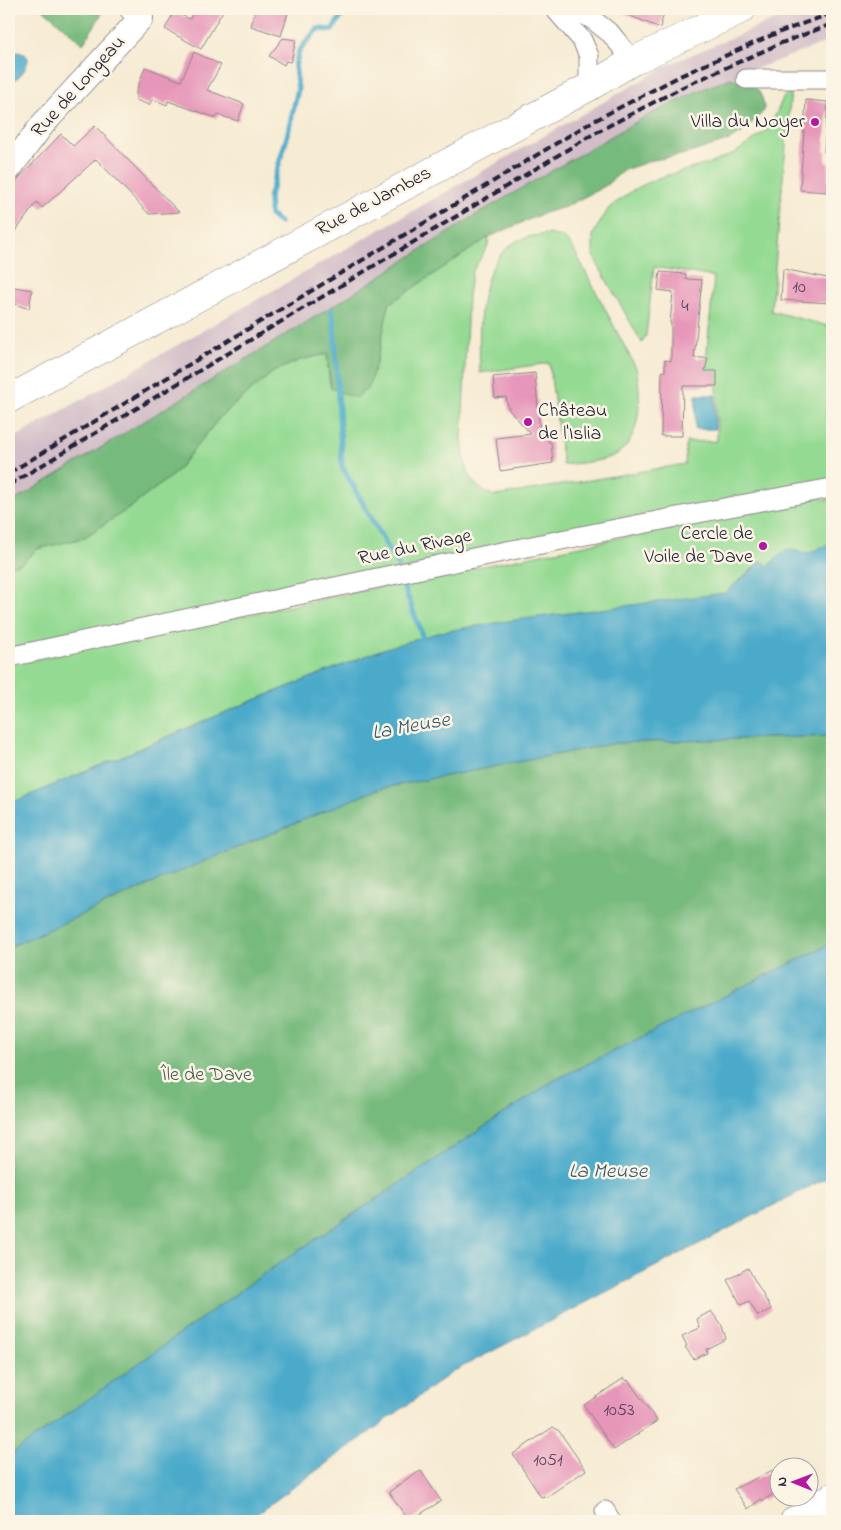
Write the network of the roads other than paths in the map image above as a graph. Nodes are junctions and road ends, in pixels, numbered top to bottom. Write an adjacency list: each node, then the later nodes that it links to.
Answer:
1 (555, 9): 8 (street)
2 (572, 9): 5 (street)
3 (742, 9): 5 (main road, Rue de Jambes)
4 (142, 12): 9 (street, Rue de Longeau)
5 (633, 61): 8 (main road, Rue de Jambes)
6 (746, 79): 7 (street)
7 (832, 79)
8 (589, 87): 10 (main road, Rue de Jambes)
9 (9, 168)
10 (9, 399)
11 (832, 488): 12 (street, Rue du Rivage)
12 (9, 657)
13 (832, 1497): 14 (main road)
14 (794, 1521)

